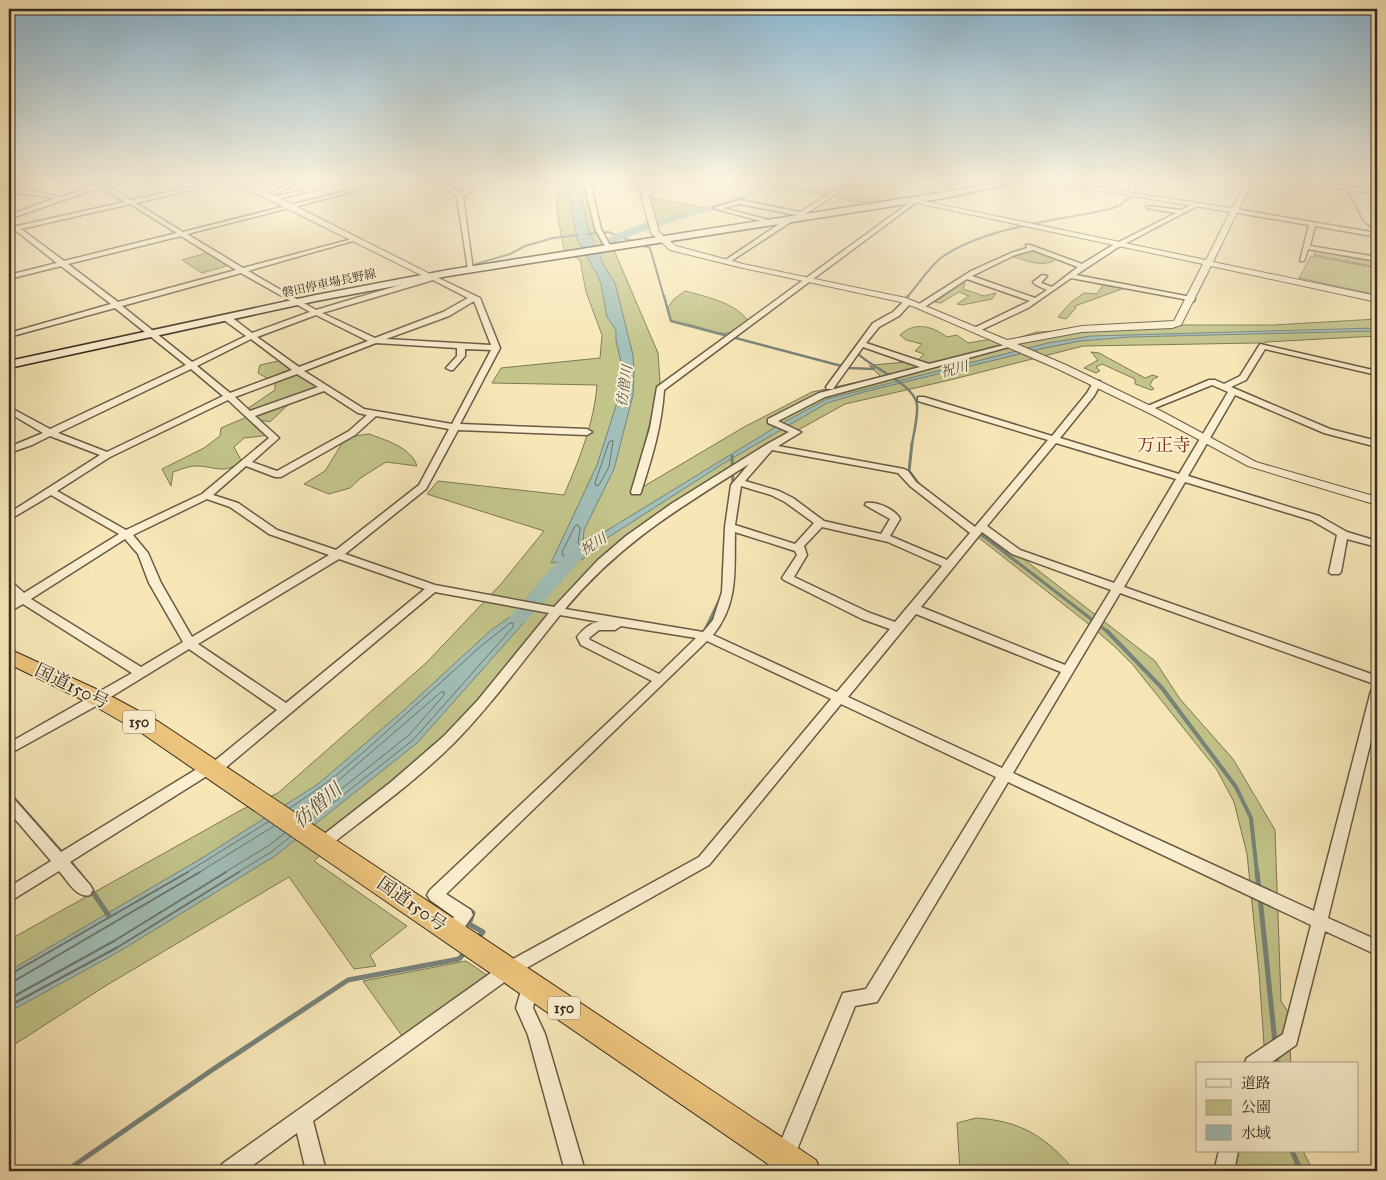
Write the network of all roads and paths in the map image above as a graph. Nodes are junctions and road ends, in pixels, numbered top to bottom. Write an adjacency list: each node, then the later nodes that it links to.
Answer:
1 (28, 237): 24 (street)
2 (169, 237): 24 (street)
3 (186, 237): 28 (street)
4 (350, 237): 14 (street)
5 (467, 237): 27 (street)
6 (602, 237): 18 (street)
7 (674, 237): 15 (main road, 磐田停車場長野線)
8 (765, 237): 23 (street)
9 (863, 237): 34 (street)
10 (1084, 237): 17 (street)
11 (1135, 237): 17 (street)
12 (1222, 237): 25 (street)
13 (1309, 237): 19 (street)
14 (354, 239): 28 (street); 33 (street)
15 (662, 239): 18 (main road, 磐田停車場長野線); 23 (street)
16 (1022, 244): 20 (street)
17 (1120, 245): 25 (street); 26 (street)
18 (608, 247): 27 (main road, 磐田停車場長野線)
19 (1306, 247): 21 (street); 22 (street)
20 (1034, 248): 26 (street); 29 (street)
21 (1377, 259)
22 (1302, 260)
23 (726, 262): 34 (street)
24 (63, 264): 32 (street); 42 (street)
25 (1209, 264): 37 (street); 38 (street)
26 (1082, 266): 31 (street)
27 (472, 269): 33 (main road, 磐田停車場長野線)
28 (242, 270): 41 (street); 42 (street)
29 (966, 276): 39 (street); 43 (street)
30 (1044, 276): 35 (street)
31 (1070, 276): 35 (street); 37 (street)
32 (9, 277)
33 (431, 277): 36 (street); 41 (main road, 磐田停車場長野線); 44 (street)
34 (806, 280): 40 (street); 84 (street)
35 (1052, 289): 39 (street)
36 (473, 298): 50 (street); 54 (street)
37 (1191, 299): 52 (street)
38 (1377, 299)
39 (1034, 300): 46 (street)
40 (908, 302): 43 (street); 51 (street)
41 (296, 303): 44 (street); 45 (main road, 磐田停車場長野線)
42 (116, 306): 47 (street); 48 (street)
43 (920, 306): 46 (street)
44 (318, 312): 49 (street); 50 (street)
45 (228, 318): 47 (main road, 磐田停車場長野線); 49 (street)
46 (976, 330): 52 (street)
47 (153, 334): 55 (street); 56 (main road, 磐田停車場長野線)
48 (9, 335)
49 (252, 336): 55 (street); 59 (street)
50 (374, 341): 53 (street); 59 (street)
51 (862, 344): 57 (street); 62 (street)
52 (1012, 345): 57 (street); 61 (street)
53 (461, 347): 54 (street); 58 (street)
54 (496, 348): 71 (street)
55 (189, 365): 65 (street); 73 (street)
56 (9, 366)
57 (928, 367): 77 (street)
58 (450, 368)
59 (297, 370): 63 (street); 65 (street)
60 (1377, 373): 64 (street)
61 (1097, 383): 67 (street); 74 (street)
62 (830, 387)
63 (324, 388): 69 (street); 70 (street)
64 (1229, 389): 67 (street); 75 (street); 76 (street)
65 (228, 397): 69 (street); 79 (street)
66 (921, 399): 74 (street)
67 (1147, 408): 75 (street)
68 (9, 410): 73 (street)
69 (249, 414): 80 (street)
70 (374, 414): 71 (street); 80 (street)
71 (456, 426): 72 (street); 97 (street)
72 (587, 432)
73 (48, 434): 78 (street); 79 (street)
74 (1054, 439): 82 (street); 91 (street)
75 (1206, 440): 82 (street); 86 (street)
76 (1377, 444)
77 (771, 446): 81 (street); 91 (street)
78 (9, 450)
79 (107, 456): 83 (street)
80 (246, 463): 85 (street)
81 (735, 474): 89 (street); 90 (street); 107 (street)
82 (1183, 478): 93 (street); 102 (street)
83 (51, 491): 88 (street); 92 (street)
84 (636, 492)
85 (206, 496): 92 (street); 97 (street)
86 (1377, 501)
87 (870, 505): 94 (street)
88 (9, 517)
89 (820, 523): 94 (street); 96 (street)
90 (730, 527): 96 (street); 110 (street)
91 (978, 529): 98 (street); 102 (street)
92 (126, 534): 104 (street); 111 (street)
93 (1343, 534): 95 (street); 99 (street)
94 (884, 538): 98 (street)
95 (1377, 544)
96 (800, 549): 109 (street)
97 (338, 555): 101 (street); 111 (street)
98 (948, 566): 106 (street)
99 (1335, 572)
100 (9, 585): 104 (street)
101 (433, 588): 103 (street); 120 (street)
102 (1117, 588): 113 (street); 116 (street)
103 (487, 597): 107 (street)
104 (23, 598): 105 (street); 114 (street)
105 (9, 608)
106 (912, 608): 109 (street); 113 (street)
107 (556, 611): 108 (street); 125 (street)
108 (654, 627): 110 (street); 115 (street)
109 (897, 627): 118 (street)
110 (702, 635): 115 (street); 118 (street)
111 (190, 644): 114 (street); 120 (street)
112 (9, 656): 119 (highway, 国道150号 / 150)
113 (1067, 670): 123 (street)
114 (141, 673): 119 (street)
115 (658, 678): 130 (street)
116 (1377, 681)
117 (1377, 691): 129 (street)
118 (839, 697): 123 (street); 132 (street)
119 (99, 699): 121 (street); 122 (highway, 国道150号 / 150)
120 (285, 709): 122 (street)
121 (9, 749)
122 (211, 769): 125 (highway, 国道150号 / 150); 126 (street)
123 (1004, 775): 129 (street); 136 (street)
124 (9, 803): 126 (street)
125 (323, 843): 130 (highway, 国道150号 / 150)
126 (63, 859): 127 (street); 128 (street)
127 (85, 890)
128 (9, 895)
129 (1319, 921): 131 (street); 133 (street)
130 (452, 932): 132 (highway, 国道150号 / 150)
131 (1377, 948)
132 (519, 978): 134 (street); 136 (highway, 国道150号 / 150); 139 (street)
133 (1255, 1062)
134 (303, 1118): 137 (street); 138 (street)
135 (1229, 1152): 140 (street)
136 (795, 1164)
137 (229, 1171)
138 (316, 1171)
139 (575, 1171)
140 (1224, 1171)

